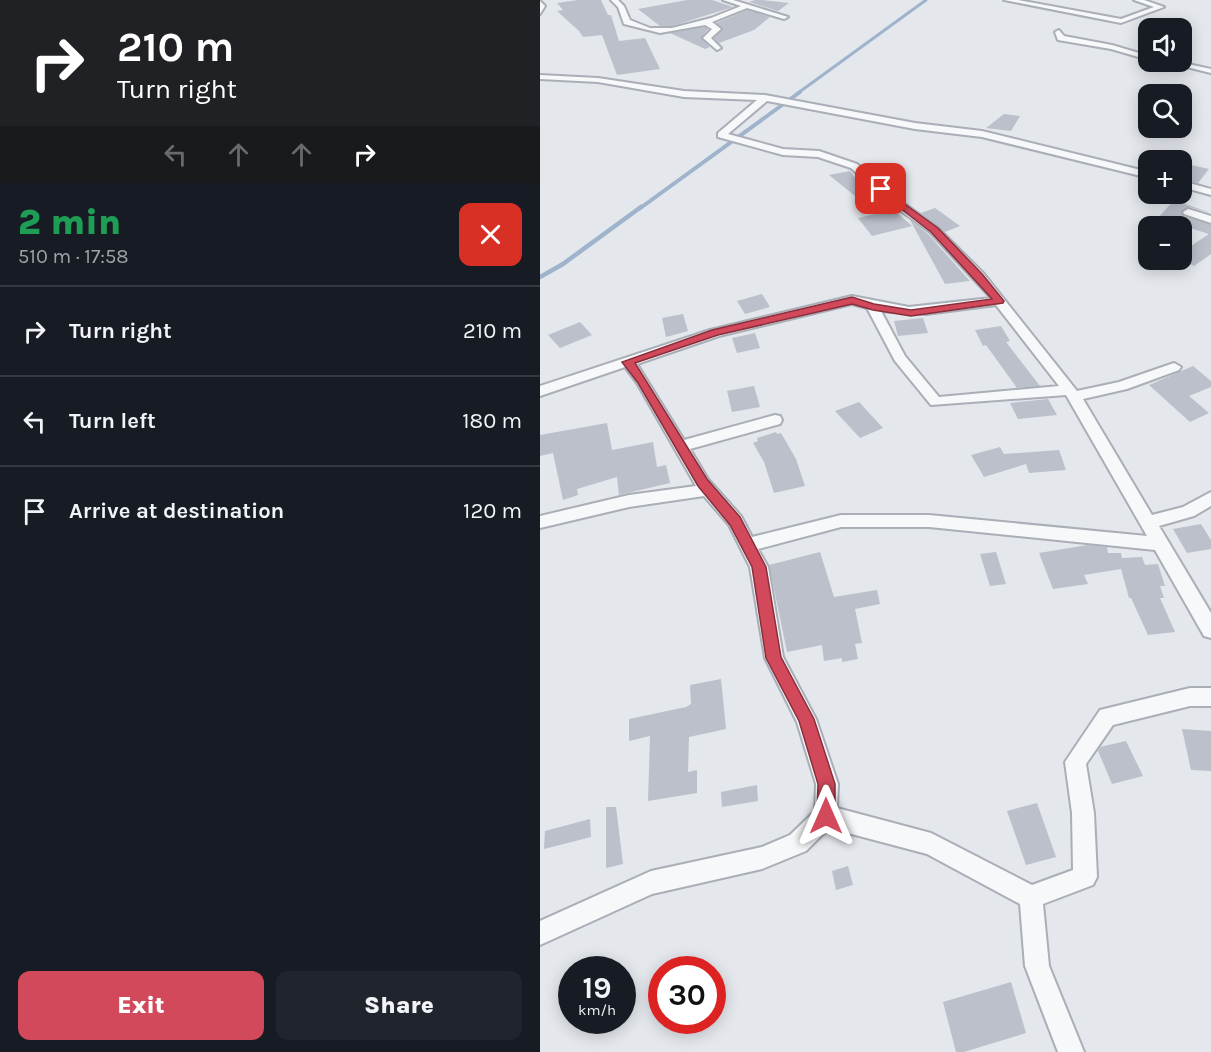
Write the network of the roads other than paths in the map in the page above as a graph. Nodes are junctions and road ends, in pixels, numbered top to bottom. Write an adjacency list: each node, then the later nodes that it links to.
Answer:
1 (614, 0): 9 (street)
2 (726, 0): 6 (street)
3 (1007, 0): 4 (street)
4 (1137, 0)
5 (540, 3): 7 (street)
6 (747, 6): 8 (street); 9 (street)
7 (540, 12)
8 (784, 17)
9 (705, 21): 11 (street)
10 (1059, 32): 12 (street)
11 (717, 48)
12 (1138, 56)
13 (1192, 67): 14 (street)
14 (1211, 71)
15 (540, 77): 16 (street)
16 (765, 98): 17 (street); 22 (street)
17 (1138, 172)
18 (1192, 187): 19 (street)
19 (1211, 192)
20 (1188, 212): 21 (street)
21 (1211, 220)
22 (999, 301): 23 (street); 27 (street)
23 (873, 307): 24 (street); 27 (street)
24 (628, 362): 26 (street); 29 (street)
25 (1174, 367): 27 (street)
26 (540, 391)
27 (1071, 393): 33 (street)
28 (775, 420): 29 (street)
29 (681, 446): 30 (street)
30 (708, 490): 32 (street); 35 (street)
31 (1211, 498): 33 (street)
32 (540, 522)
33 (1147, 523): 34 (street)
34 (1160, 544): 35 (street); 36 (street)
35 (748, 545): 38 (street)
36 (1211, 630)
37 (1211, 696): 39 (street)
38 (826, 816): 39 (street); 40 (street)
39 (1031, 897): 41 (street)
40 (540, 933)
41 (1071, 1052)

